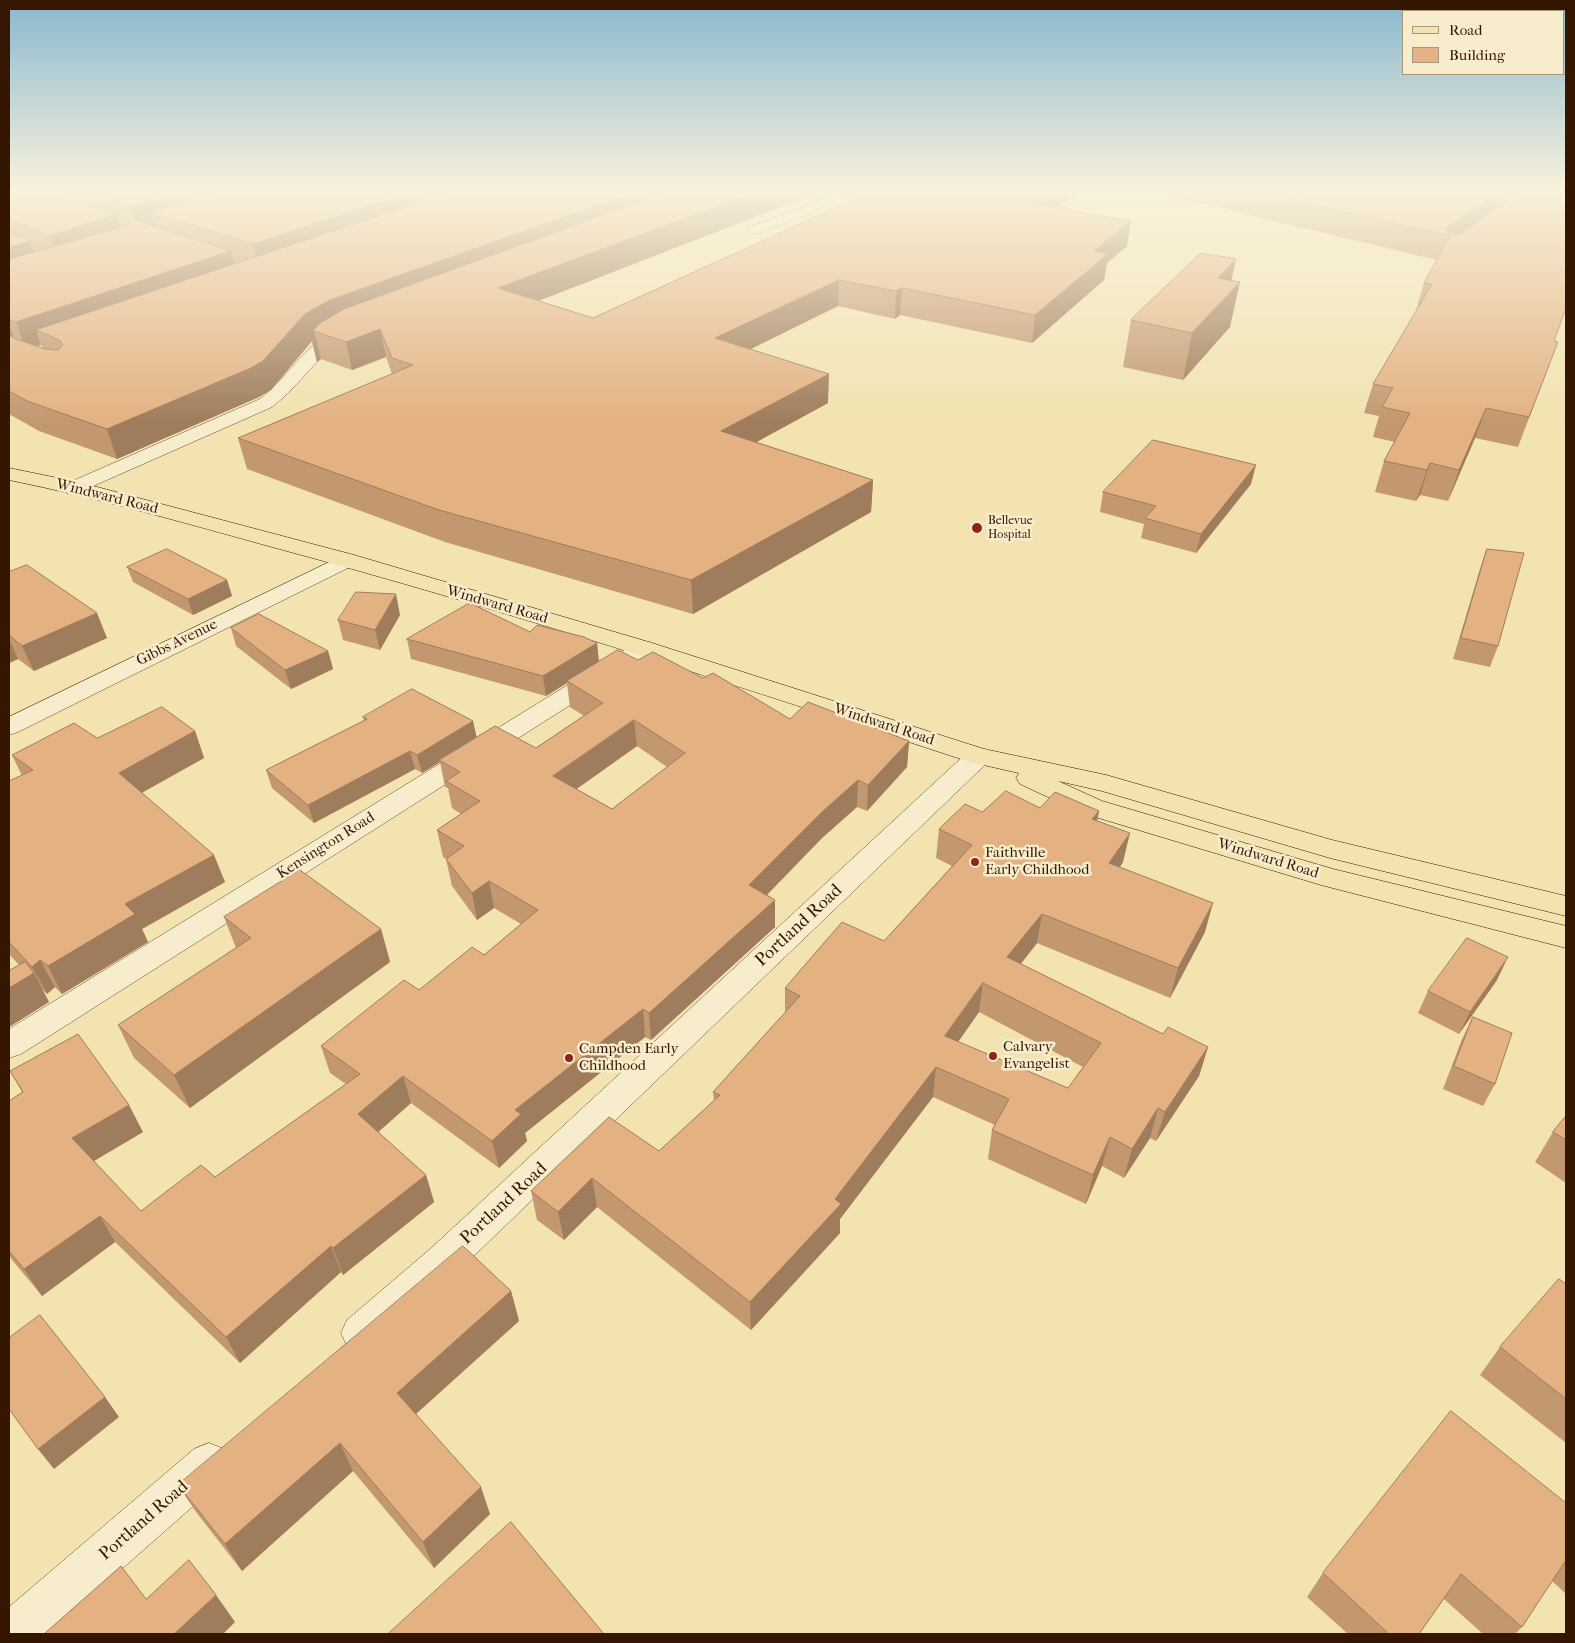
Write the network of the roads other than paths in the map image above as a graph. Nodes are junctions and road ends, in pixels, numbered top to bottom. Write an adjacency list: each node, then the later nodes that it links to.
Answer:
1 (362, 326): 3 (street)
2 (12, 476): 3 (main road, Windward Road)
3 (75, 487): 4 (main road, Windward Road)
4 (346, 560): 5 (main road, Windward Road); 6 (street, Gibbs Avenue)
5 (644, 648): 7 (main road, Windward Road); 10 (street, Kensington Road)
6 (9, 727)
7 (979, 756): 8 (main road, Windward Road); 9 (main road, Windward Road); 11 (street, Portland Road)
8 (1566, 906)
9 (1566, 936)
10 (9, 1044)
11 (336, 1354)
12 (231, 1445): 13 (street, Portland Road)
13 (13, 1634)

